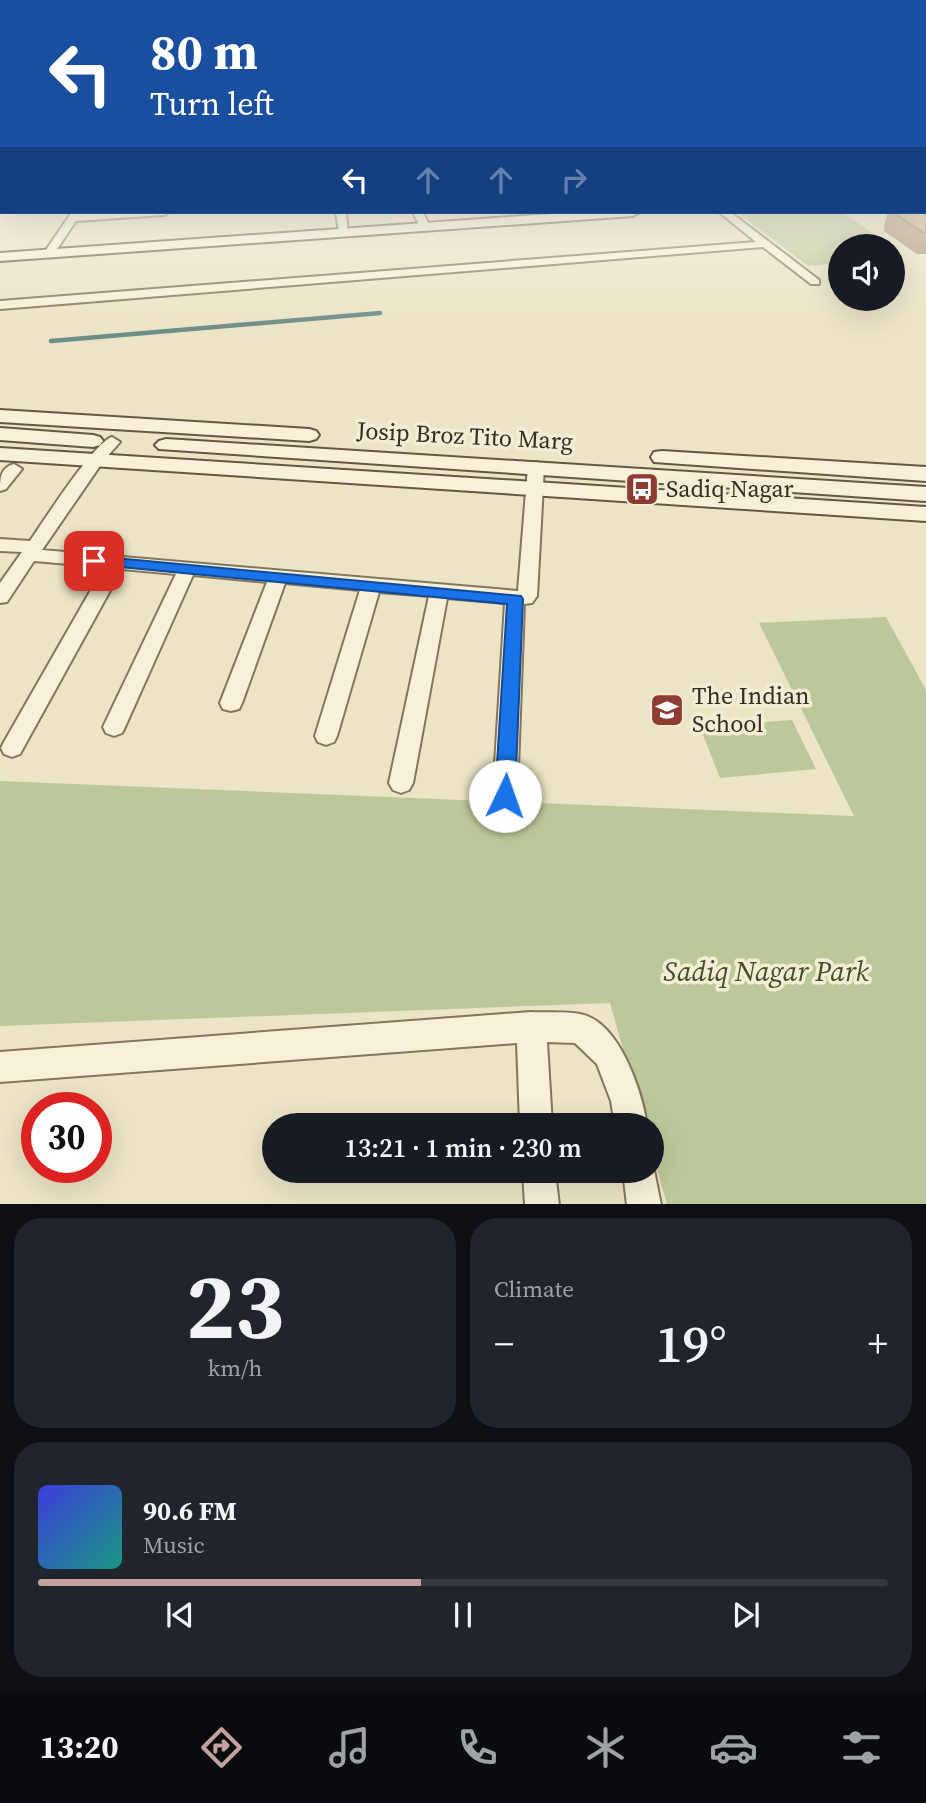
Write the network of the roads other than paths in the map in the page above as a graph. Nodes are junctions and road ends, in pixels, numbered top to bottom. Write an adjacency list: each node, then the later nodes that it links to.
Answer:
1 (72, 219): 9 (street)
2 (342, 219): 7 (street)
3 (421, 219): 6 (street)
4 (533, 219): 6 (street)
5 (733, 219): 8 (street)
6 (425, 227): 7 (street)
7 (344, 233): 9 (street)
8 (765, 244): 11 (street); 12 (street)
9 (49, 253): 10 (street)
10 (0, 257)
11 (815, 282)
12 (0, 304)
13 (0, 416): 18 (street, Josip Broz Tito Marg)
14 (0, 434): 15 (main road, Josip Broz Tito Marg)
15 (112, 442): 16 (street); 19 (main road, Josip Broz Tito Marg)
16 (97, 458): 17 (street); 19 (street); 24 (street)
17 (7, 461): 20 (street)
18 (926, 474)
19 (535, 477): 21 (main road, Josip Broz Tito Marg); 22 (street); 31 (street)
20 (0, 486)
21 (926, 494)
22 (926, 514)
23 (0, 545): 24 (street)
24 (32, 551): 25 (street); 30 (street)
25 (117, 563): 26 (street); 35 (street)
26 (187, 569): 27 (street); 33 (street)
27 (278, 578): 28 (street); 32 (street)
28 (371, 586): 29 (street); 34 (street)
29 (439, 593): 31 (street); 36 (street)
30 (0, 597)
31 (515, 599): 37 (street)
32 (231, 703)
33 (114, 727)
34 (326, 736)
35 (12, 748)
36 (401, 783)
37 (505, 796)
38 (531, 1027): 39 (street); 40 (street); 41 (street)
39 (0, 1067)
40 (535, 1113)
41 (629, 1113)
42 (540, 1183): 44 (street)
43 (641, 1183): 45 (street)
44 (542, 1204)
45 (644, 1204)

